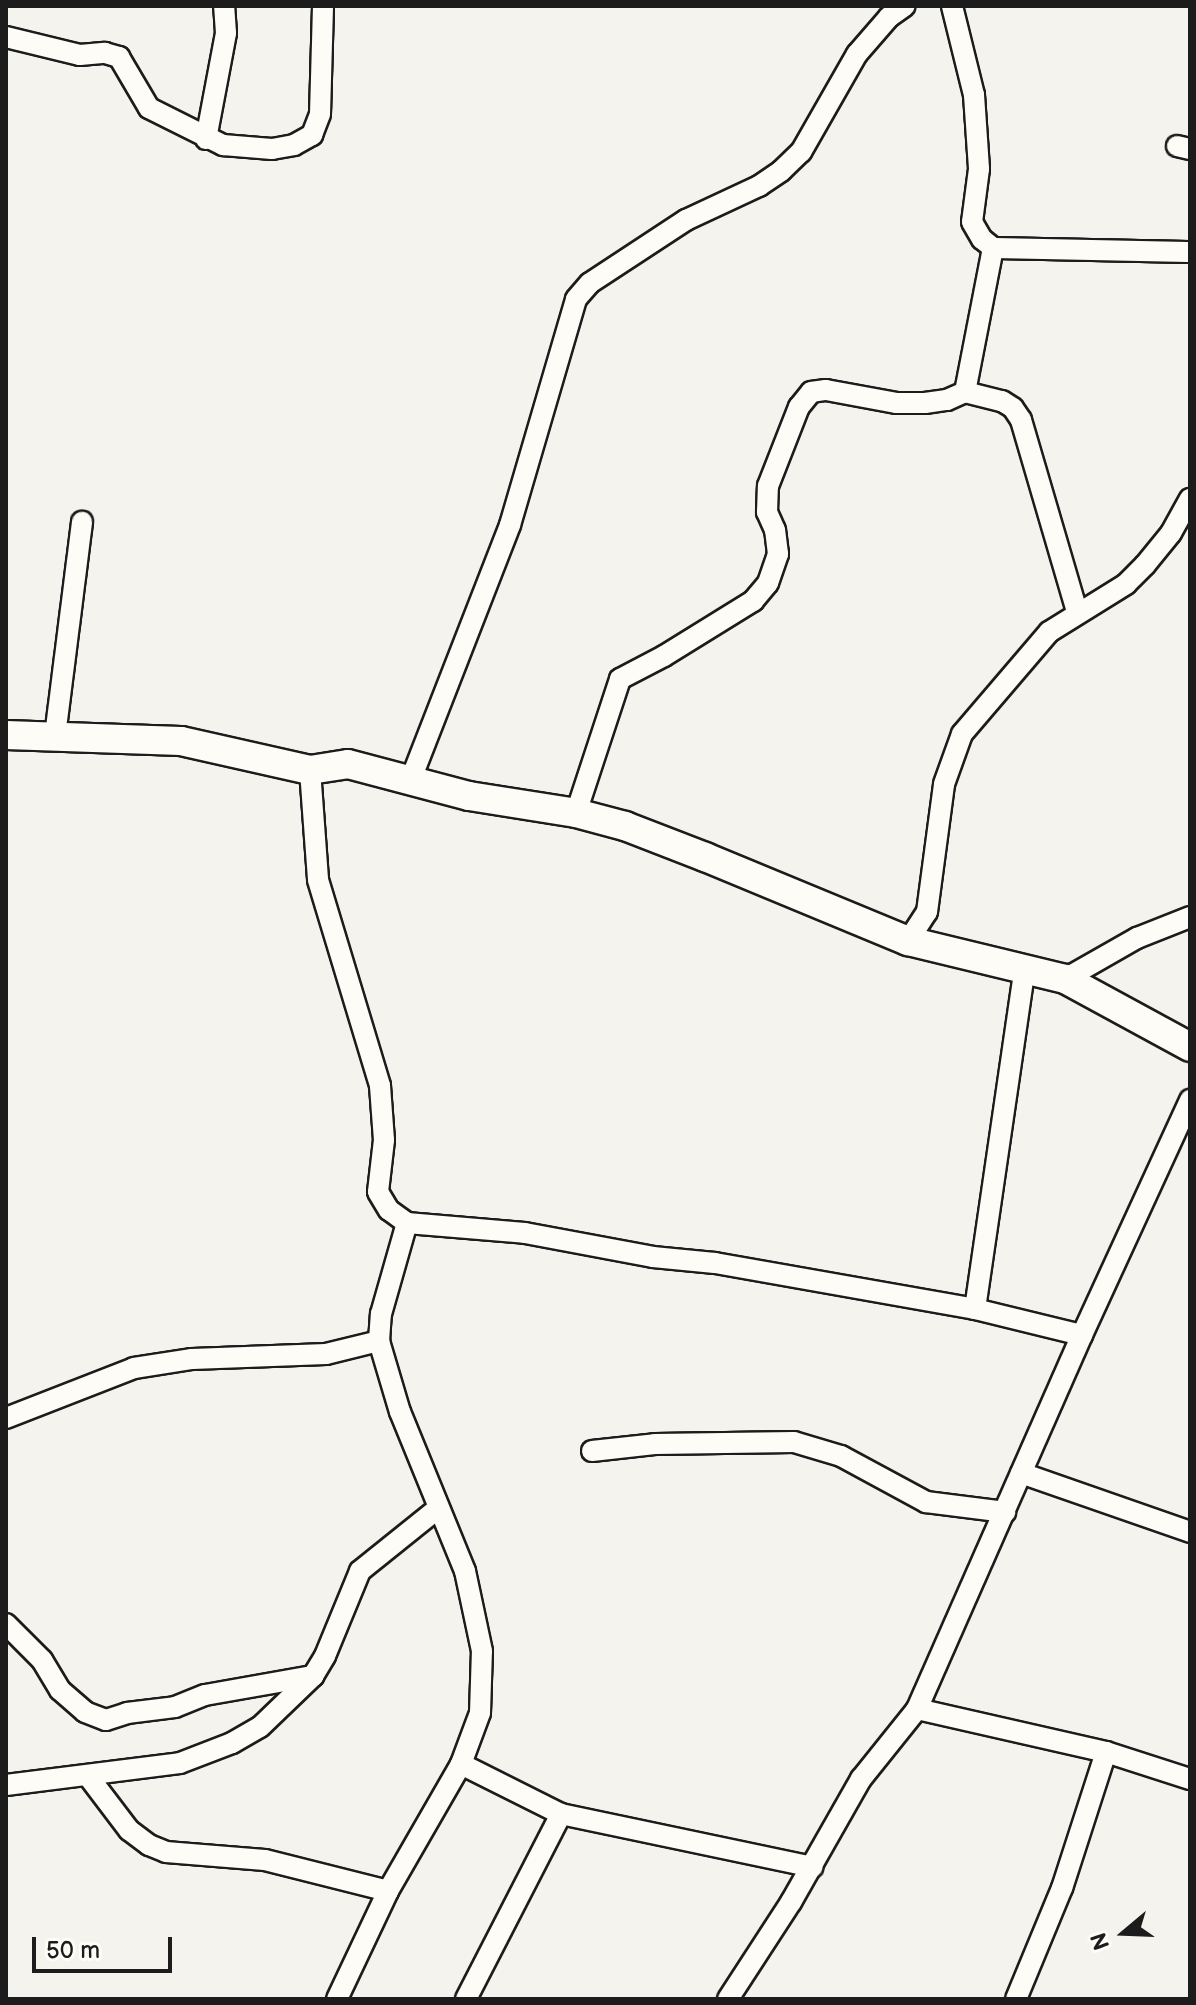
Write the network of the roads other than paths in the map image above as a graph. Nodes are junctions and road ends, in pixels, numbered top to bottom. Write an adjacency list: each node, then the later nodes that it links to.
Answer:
1 (224, 6): 6 (street)
2 (323, 6): 6 (street)
3 (905, 6): 16 (street)
4 (952, 6): 7 (street)
5 (6, 37): 6 (street)
6 (206, 139)
7 (993, 248): 8 (street); 9 (street)
8 (1190, 252)
9 (965, 392): 12 (street); 17 (street)
10 (1190, 499): 12 (street)
11 (82, 522): 14 (street)
12 (1077, 611): 19 (street)
13 (6, 735): 14 (street)
14 (55, 736): 15 (street)
15 (310, 770): 16 (street); 24 (street)
16 (411, 779): 17 (street)
17 (576, 813): 19 (street)
18 (1190, 917): 21 (street)
19 (908, 941): 20 (street)
20 (1025, 968): 21 (street); 25 (street)
21 (1065, 979): 22 (street)
22 (1190, 1047)
23 (1190, 1100): 26 (street)
24 (407, 1223): 25 (street); 27 (street)
25 (975, 1309): 26 (street)
26 (1082, 1335): 30 (street)
27 (379, 1341): 28 (street); 31 (street)
28 (6, 1418)
29 (592, 1451): 32 (street)
30 (1021, 1473): 32 (street); 33 (street)
31 (437, 1509): 35 (street); 38 (street)
32 (1005, 1512): 36 (street)
33 (1190, 1532)
34 (6, 1624): 35 (street)
35 (313, 1676): 39 (street)
36 (917, 1709): 37 (street); 43 (street)
37 (1106, 1752): 40 (street); 48 (street)
38 (461, 1764): 42 (street); 44 (street)
39 (88, 1776): 41 (street); 44 (street)
40 (1190, 1779)
41 (6, 1785)
42 (561, 1814): 43 (street); 46 (street)
43 (812, 1867): 47 (street)
44 (388, 1891): 45 (street)
45 (337, 1999)
46 (466, 1999)
47 (728, 1999)
48 (1016, 1999)

